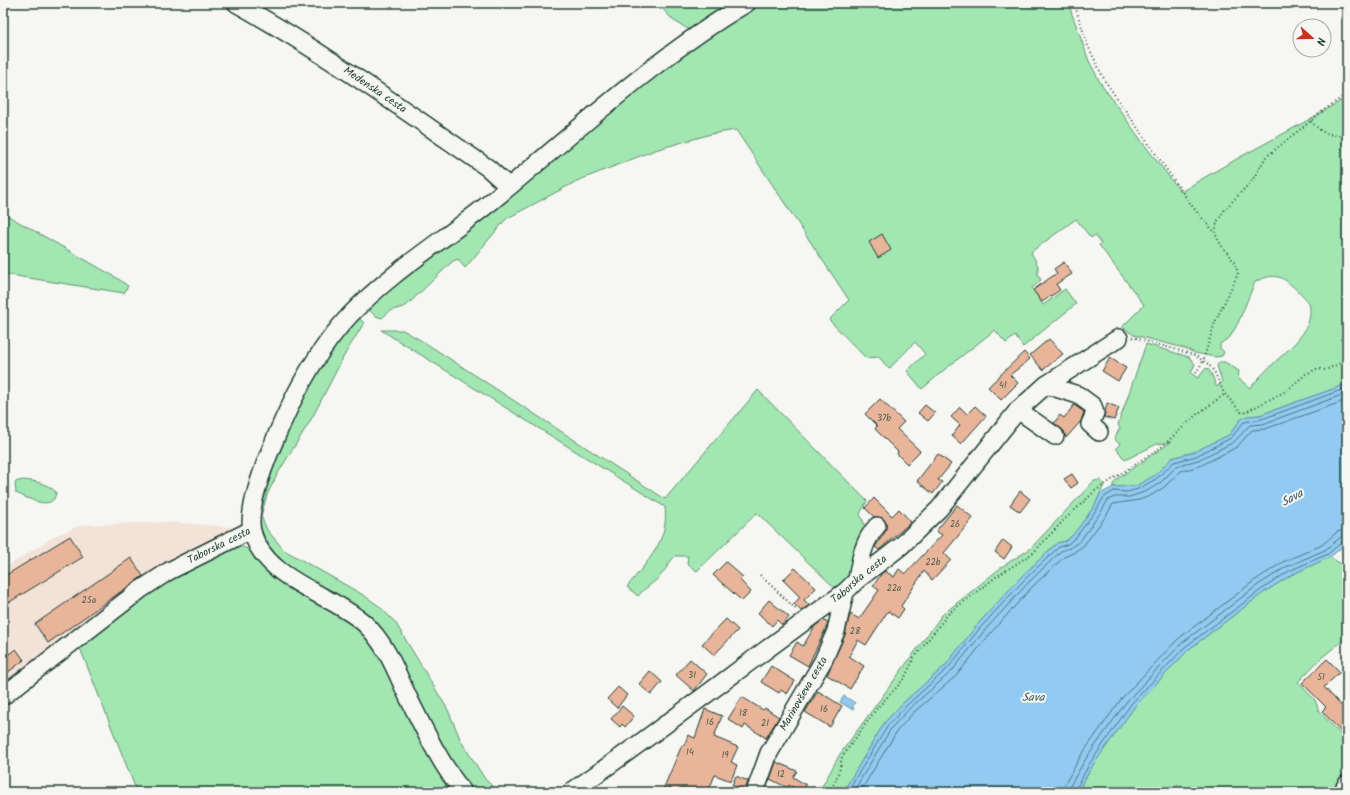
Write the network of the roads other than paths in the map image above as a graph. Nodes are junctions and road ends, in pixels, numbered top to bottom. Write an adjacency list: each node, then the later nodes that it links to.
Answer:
1 (236, 3): 3 (street, Medenska cesta)
2 (746, 3): 3 (street)
3 (508, 186): 10 (street)
4 (1119, 338): 5 (street, Taborska cesta)
5 (1046, 385): 6 (street, Taborska cesta); 7 (street)
6 (1018, 410): 8 (street); 11 (street, Taborska cesta)
7 (1099, 432)
8 (1055, 436)
9 (877, 526): 11 (street)
10 (251, 530): 13 (street, Taborska cesta); 15 (street, Taborska cesta)
11 (857, 580): 12 (street, Taborska cesta)
12 (845, 592): 16 (street, Taborska cesta); 17 (street, Marinovševa cesta)
13 (3, 696)
14 (1347, 784): 18 (street)
15 (463, 792)
16 (571, 792)
17 (755, 792)
18 (1342, 792)

